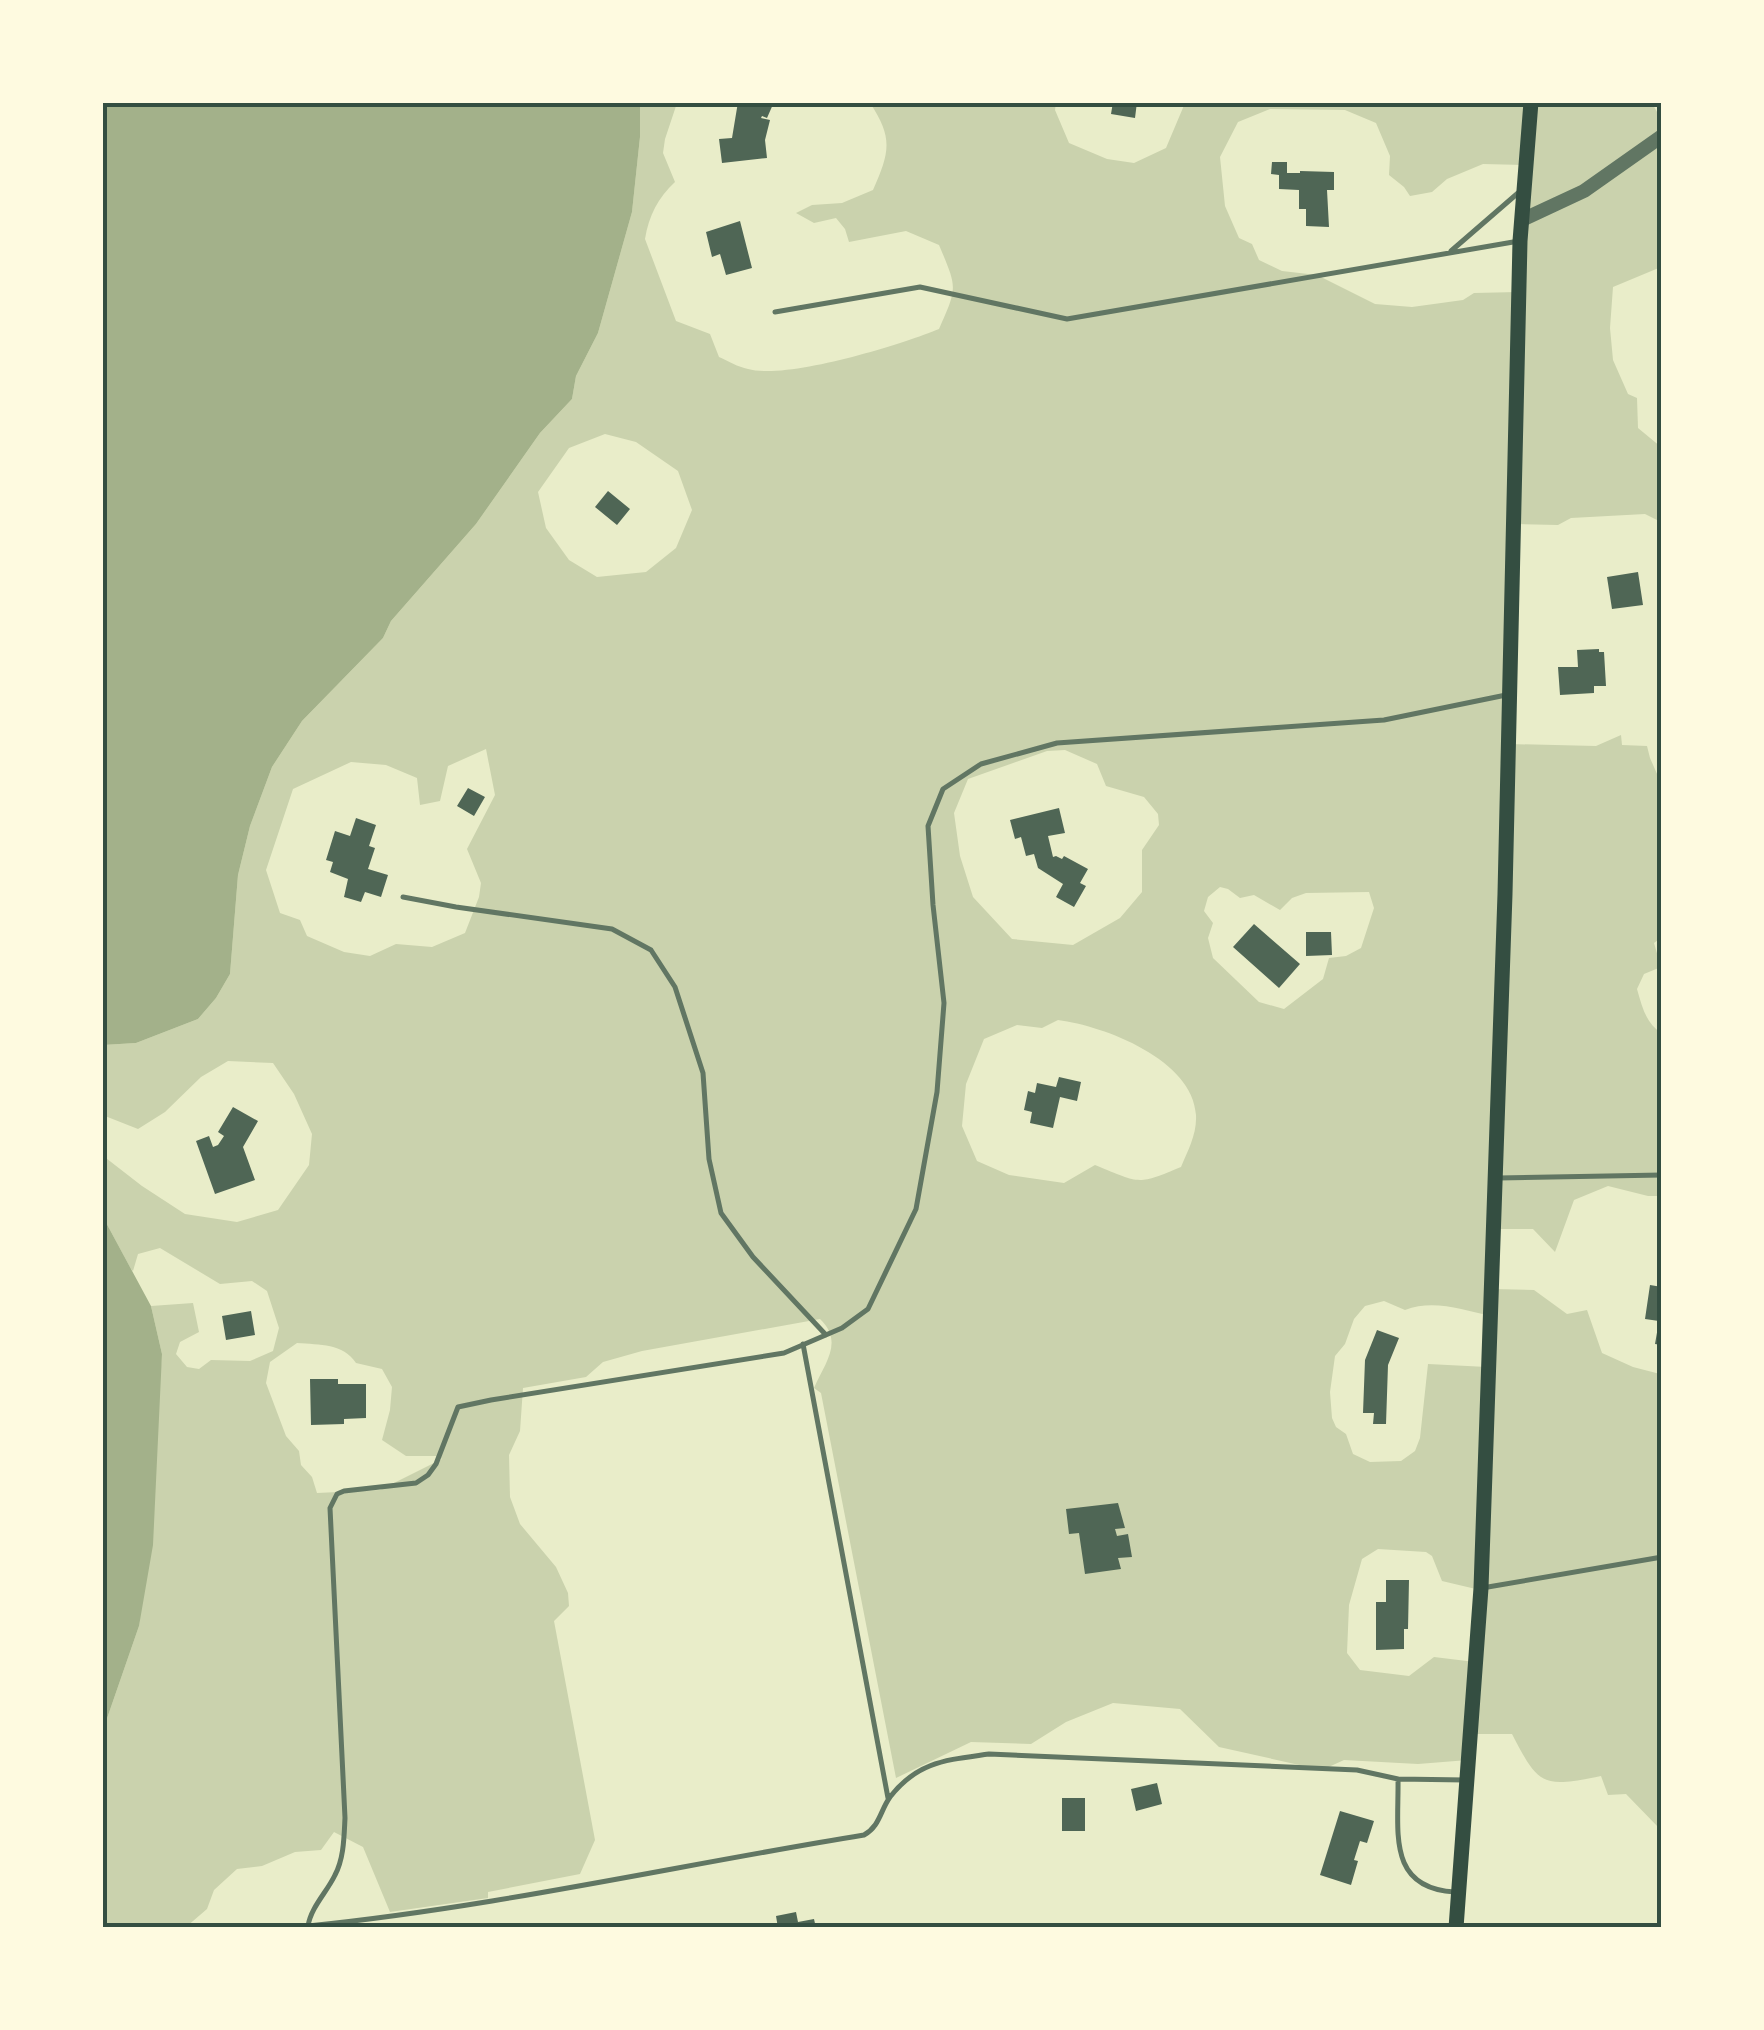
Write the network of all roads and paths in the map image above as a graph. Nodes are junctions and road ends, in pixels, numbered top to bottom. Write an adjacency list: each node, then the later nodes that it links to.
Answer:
1 (1531, 102): 3 (main road)
2 (1662, 136): 4 (street)
3 (1524, 188): 4 (main road); 6 (lane)
4 (1522, 220): 5 (main road)
5 (1520, 240): 6 (lane); 8 (main road)
6 (1449, 253): 7 (lane)
7 (774, 312)
8 (1509, 695): 11 (main road); 12 (lane)
9 (403, 897): 12 (lane)
10 (1662, 1175): 11 (lane)
11 (1495, 1178): 15 (main road)
12 (826, 1335): 13 (lane)
13 (803, 1344): 18 (lane); 18 (lane)
14 (1662, 1557): 15 (lane)
15 (1481, 1588): 17 (main road)
16 (1398, 1779): 17 (lane); 18 (lane); 19 (lane)
17 (1466, 1780): 19 (main road)
18 (888, 1799)
19 (1458, 1892): 20 (main road)
20 (1456, 1928)

